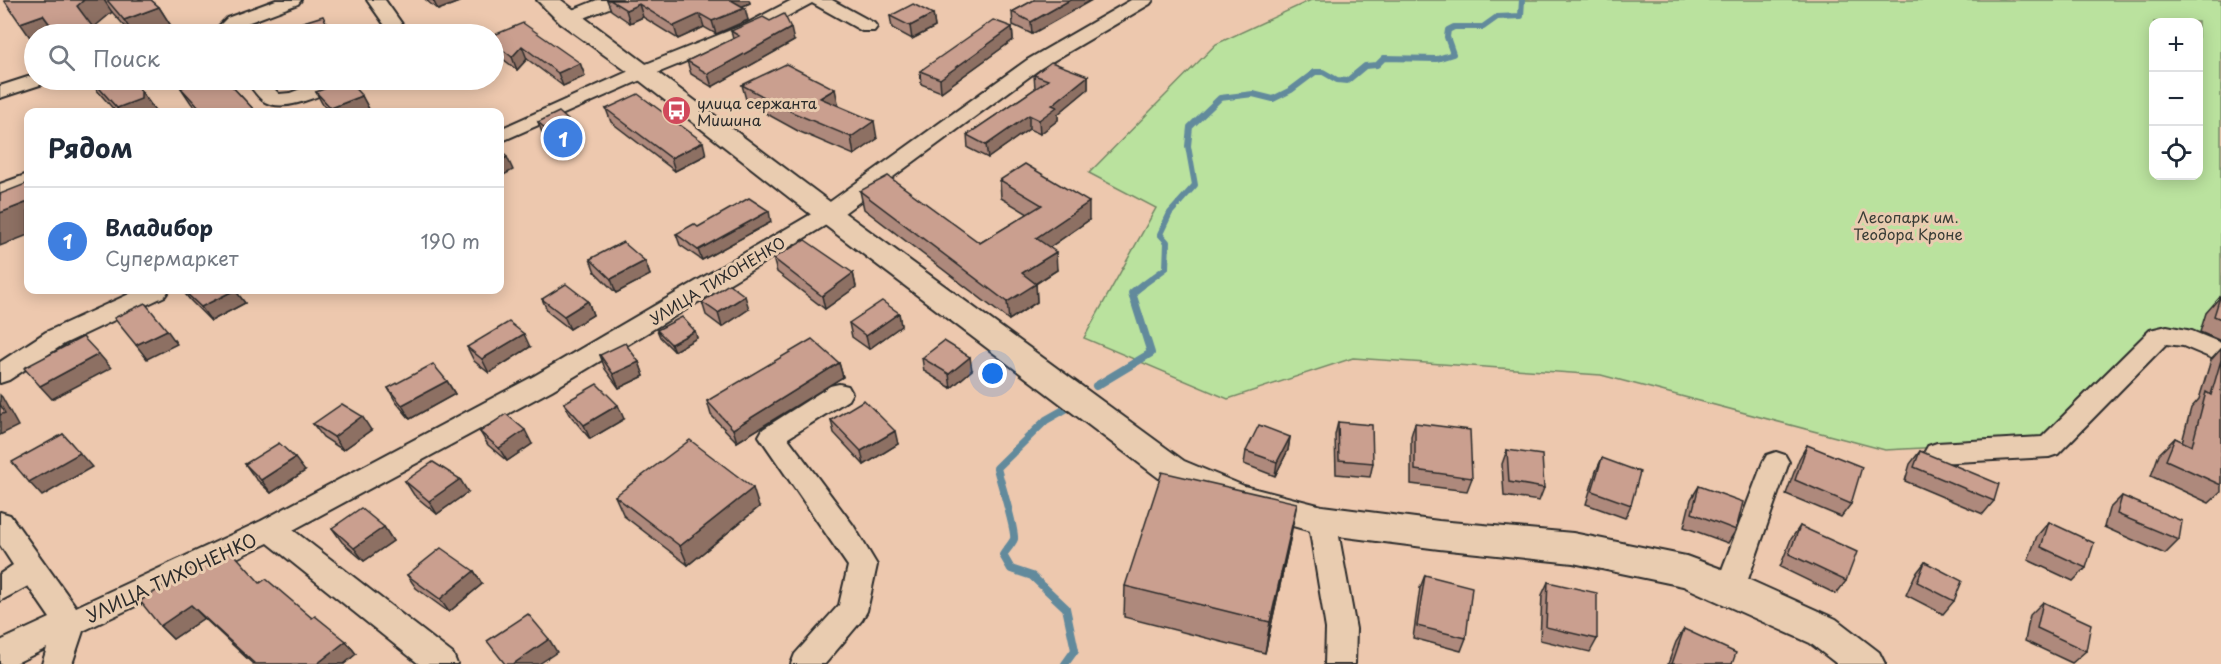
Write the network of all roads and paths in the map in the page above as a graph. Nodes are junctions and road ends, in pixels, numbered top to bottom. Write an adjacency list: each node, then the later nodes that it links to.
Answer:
1 (292, 0): 9 (street)
2 (376, 0): 10 (street)
3 (548, 0): 8 (main road)
4 (613, 0): 8 (street)
5 (805, 0): 13 (street)
6 (819, 0): 11 (street)
7 (1144, 0): 24 (street, УЛИЦА ТИХОНЕНКО)
8 (568, 18): 13 (main road)
9 (231, 24)
10 (393, 24)
11 (868, 27)
12 (24, 67): 14 (street)
13 (643, 72): 19 (street); 24 (main road)
14 (0, 75)
15 (24, 84): 18 (street)
16 (265, 90): 17 (street)
17 (314, 90)
18 (0, 92)
19 (504, 134)
20 (24, 183): 21 (street)
21 (0, 192)
22 (24, 203): 23 (street)
23 (0, 212)
24 (828, 214): 31 (main road); 33 (street, УЛИЦА ТИХОНЕНКО)
25 (149, 294): 27 (street)
26 (2221, 353): 29 (street)
27 (0, 374)
28 (839, 393): 41 (street)
29 (1937, 453)
30 (1776, 462): 35 (street)
31 (1322, 520): 35 (main road); 42 (street)
32 (0, 523): 34 (street)
33 (271, 529): 37 (street, УЛИЦА ТИХОНЕНКО); 40 (street, УЛИЦА ТИХОНЕНКО)
34 (32, 568): 36 (street); 37 (street)
35 (1730, 588): 43 (main road)
36 (0, 589)
37 (71, 624): 38 (street, УЛИЦА ТИХОНЕНКО); 39 (street)
38 (0, 656)
39 (57, 664)
40 (442, 664)
41 (806, 664)
42 (1340, 664)
43 (1866, 664)

